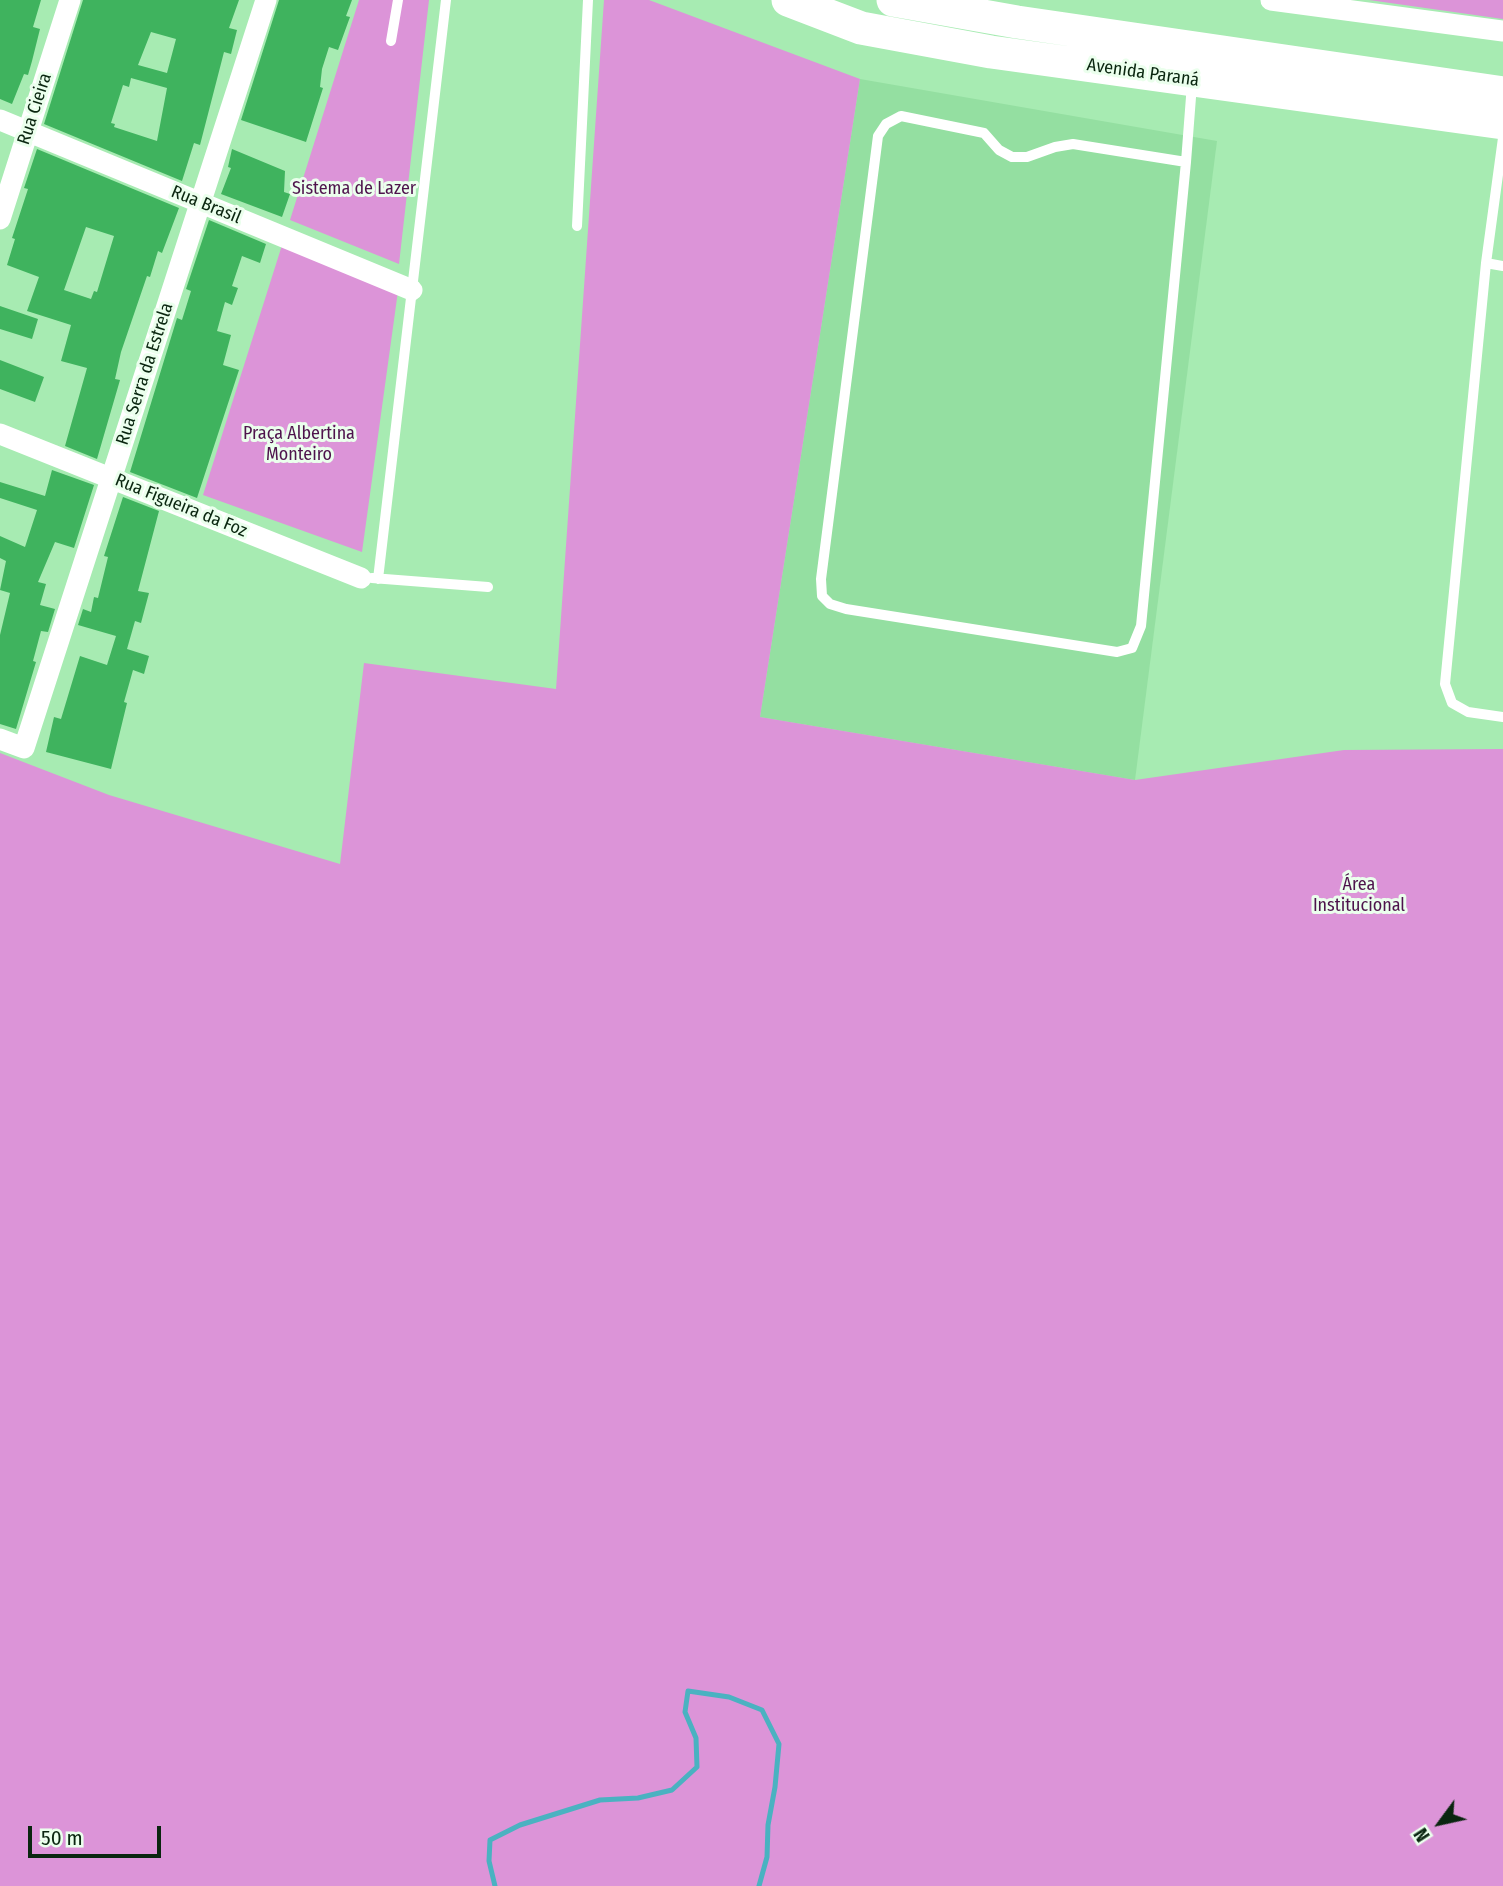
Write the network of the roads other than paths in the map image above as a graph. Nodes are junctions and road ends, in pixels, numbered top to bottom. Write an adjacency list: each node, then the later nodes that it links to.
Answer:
1 (70, 0): 15 (street, Rua Cieira)
2 (266, 0): 18 (street, Rua Serra da Estrela)
3 (398, 0): 10 (lane)
4 (446, 0): 23 (lane)
5 (588, 0): 20 (lane)
6 (788, 0): 11 (main road, Avenida Paraná)
7 (893, 0): 12 (main road, Avenida Paraná)
8 (1271, 0): 9 (street)
9 (1503, 31)
10 (391, 41)
11 (1192, 80): 14 (main road, Avenida Paraná); 17 (lane)
12 (1503, 93)
13 (0, 120): 15 (street, Rua Brasil)
14 (1503, 123)
15 (28, 131): 18 (street, Rua Brasil); 19 (street, Rua Cieira)
16 (1503, 138): 21 (lane)
17 (1186, 162): 17 (lane)
18 (200, 203): 23 (street, Rua Brasil); 25 (street, Rua Serra da Estrela)
19 (0, 219)
20 (577, 226)
21 (1486, 263): 22 (lane); 28 (lane)
22 (1503, 266)
23 (412, 290): 26 (lane)
24 (0, 434): 25 (street, Rua Figueira da Foz)
25 (112, 478): 26 (street, Rua Figueira da Foz); 29 (street, Rua Serra da Estrela)
26 (370, 578): 27 (lane, Rua Figueira da Foz)
27 (488, 587)
28 (1503, 717)
29 (0, 739)

